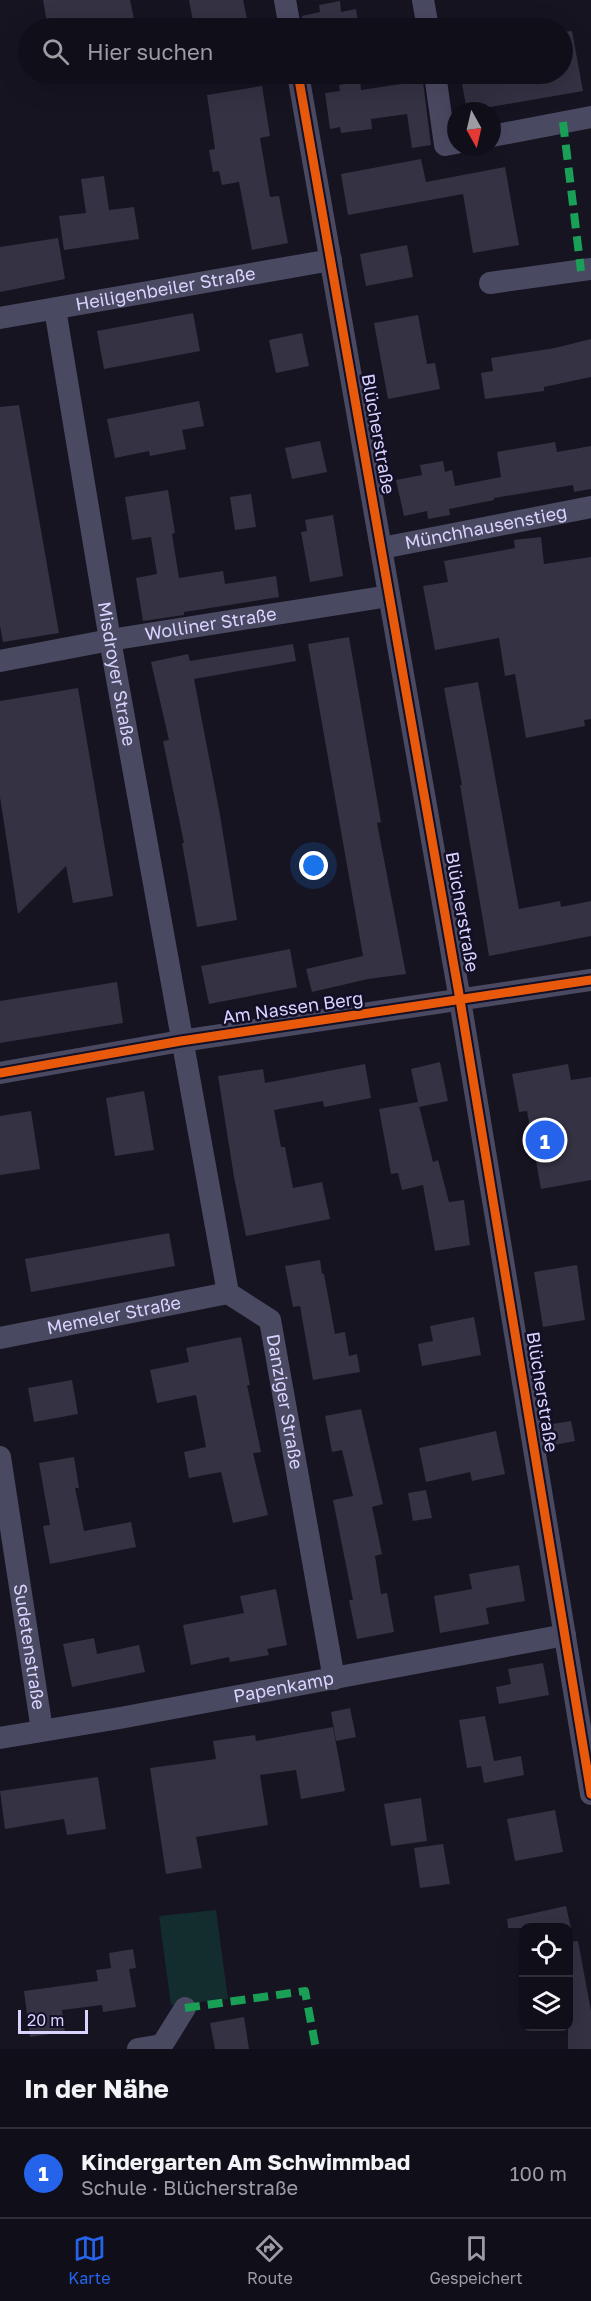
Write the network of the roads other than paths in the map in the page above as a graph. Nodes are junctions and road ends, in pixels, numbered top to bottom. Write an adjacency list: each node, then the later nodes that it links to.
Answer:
1 (285, 0): 3 (street)
2 (423, 0): 4 (street)
3 (288, 18)
4 (426, 18)
5 (300, 84): 10 (street, Blücherstraße)
6 (436, 84): 9 (street)
7 (591, 117): 8 (street)
8 (501, 134)
9 (447, 145)
10 (331, 260): 13 (street, Heiligenbeiler Straße); 16 (street, Blücherstraße)
11 (591, 269): 12 (street)
12 (490, 283)
13 (55, 309): 14 (street, Heiligenbeiler Straße); 18 (street, Misdroyer Straße)
14 (0, 318)
15 (591, 507): 16 (street, Münchhausenstieg)
16 (382, 548): 17 (street, Blücherstraße)
17 (389, 596): 18 (street, Wolliner Straße); 21 (street, Blücherstraße)
18 (110, 640): 19 (street, Wolliner Straße); 22 (street, Misdroyer Straße)
19 (0, 661)
20 (591, 980): 21 (street, Am Nassen Berg)
21 (460, 1000): 22 (street, Am Nassen Berg); 27 (street, Blücherstraße)
22 (181, 1041): 23 (street, Am Nassen Berg); 24 (street)
23 (0, 1073)
24 (228, 1293): 25 (street, Memeler Straße); 28 (street, Danziger Straße)
25 (0, 1338)
26 (0, 1457): 29 (street, Sudetenstraße)
27 (566, 1635): 28 (street, Papenkamp); 31 (street, Blücherstraße)
28 (334, 1679): 29 (street, Papenkamp)
29 (42, 1730): 30 (street, Papenkamp)
30 (0, 1738)
31 (591, 1794)
32 (185, 2008): 33 (street)
33 (138, 2049)

